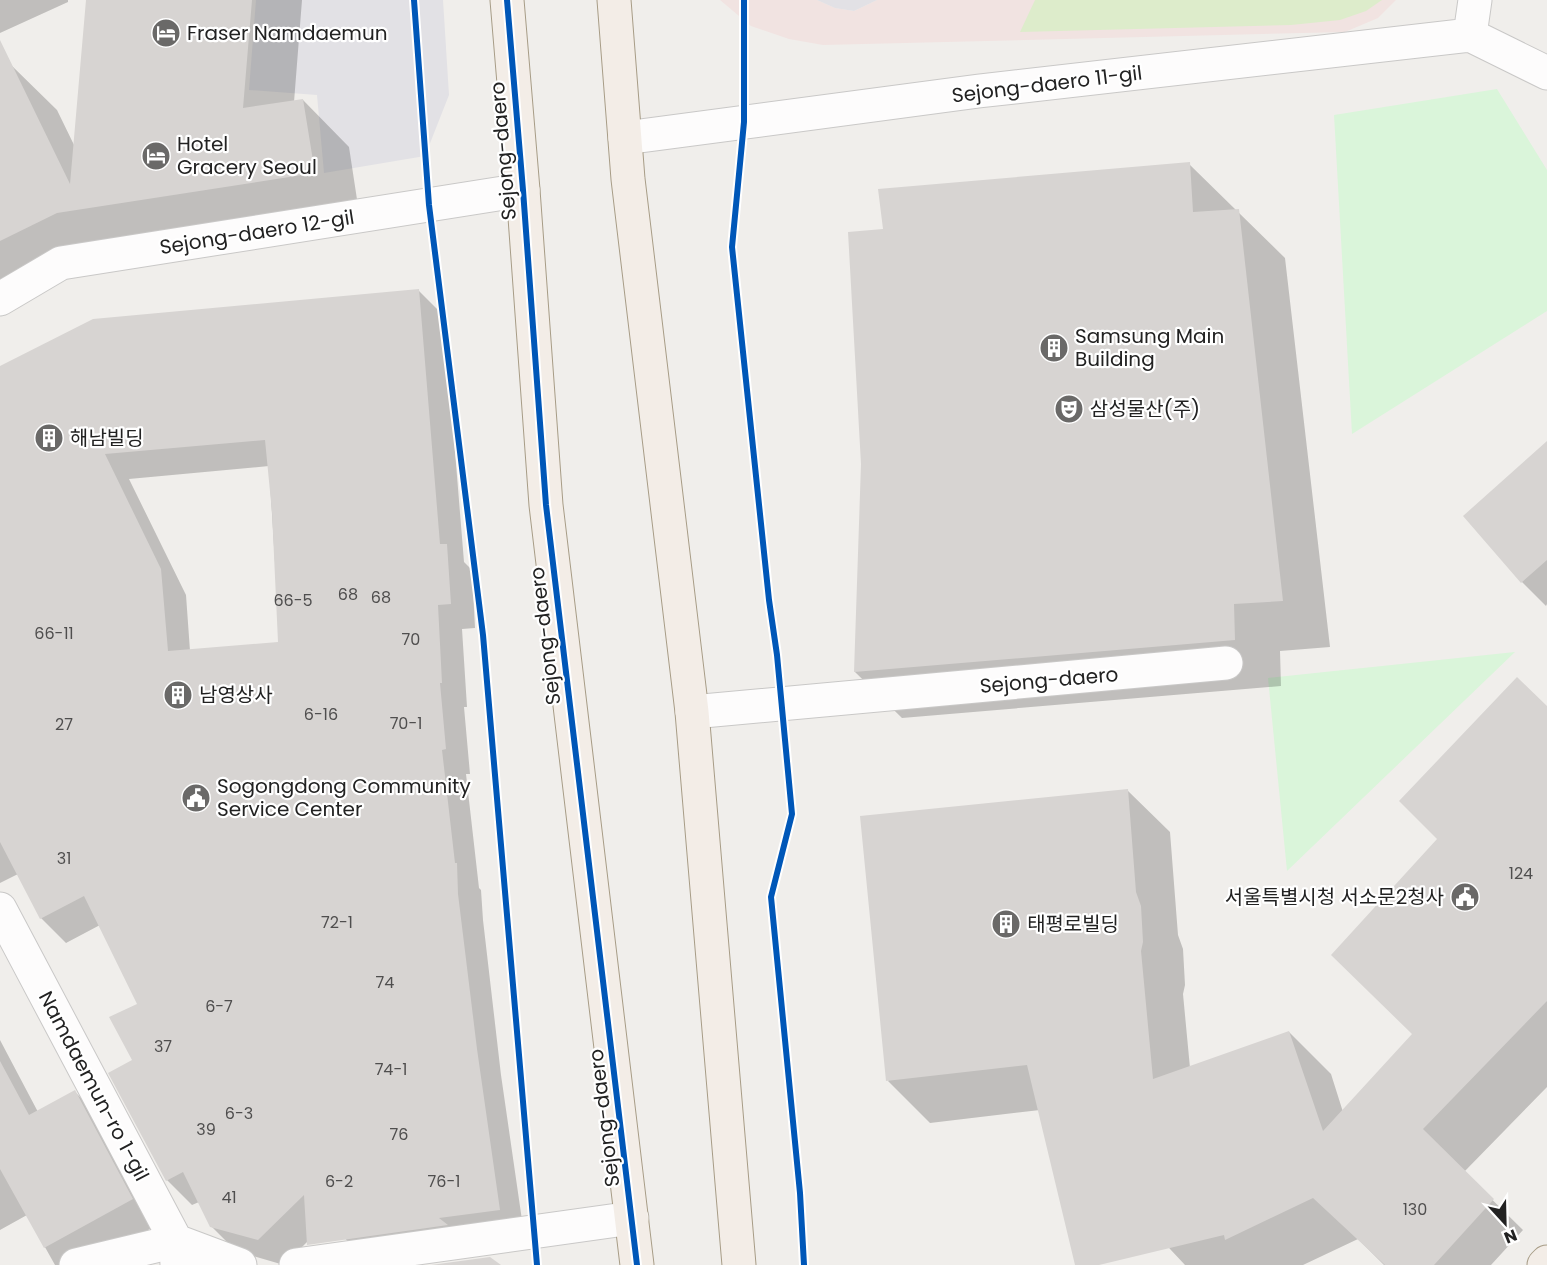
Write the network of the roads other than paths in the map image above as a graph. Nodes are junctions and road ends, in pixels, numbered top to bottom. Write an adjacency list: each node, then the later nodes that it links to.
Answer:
1 (507, 0): 7 (main road, Sejong-daero)
2 (614, 0): 6 (main road)
3 (1475, 0): 4 (street)
4 (1470, 34): 5 (street); 6 (street, Sejong-daero 11-gil)
5 (1547, 73)
6 (625, 138): 10 (main road)
7 (523, 190): 8 (street, Sejong-daero 12-gil); 12 (main road, Sejong-daero)
8 (0, 299)
9 (1226, 663): 10 (street, Sejong-daero)
10 (692, 712): 18 (main road)
11 (0, 909): 13 (street, Namdaemun-ro 1-gil)
12 (632, 1218): 16 (street); 17 (main road, Sejong-daero)
13 (177, 1253): 14 (street); 15 (street)
14 (76, 1265)
15 (240, 1265)
16 (296, 1265)
17 (637, 1265)
18 (739, 1265)

